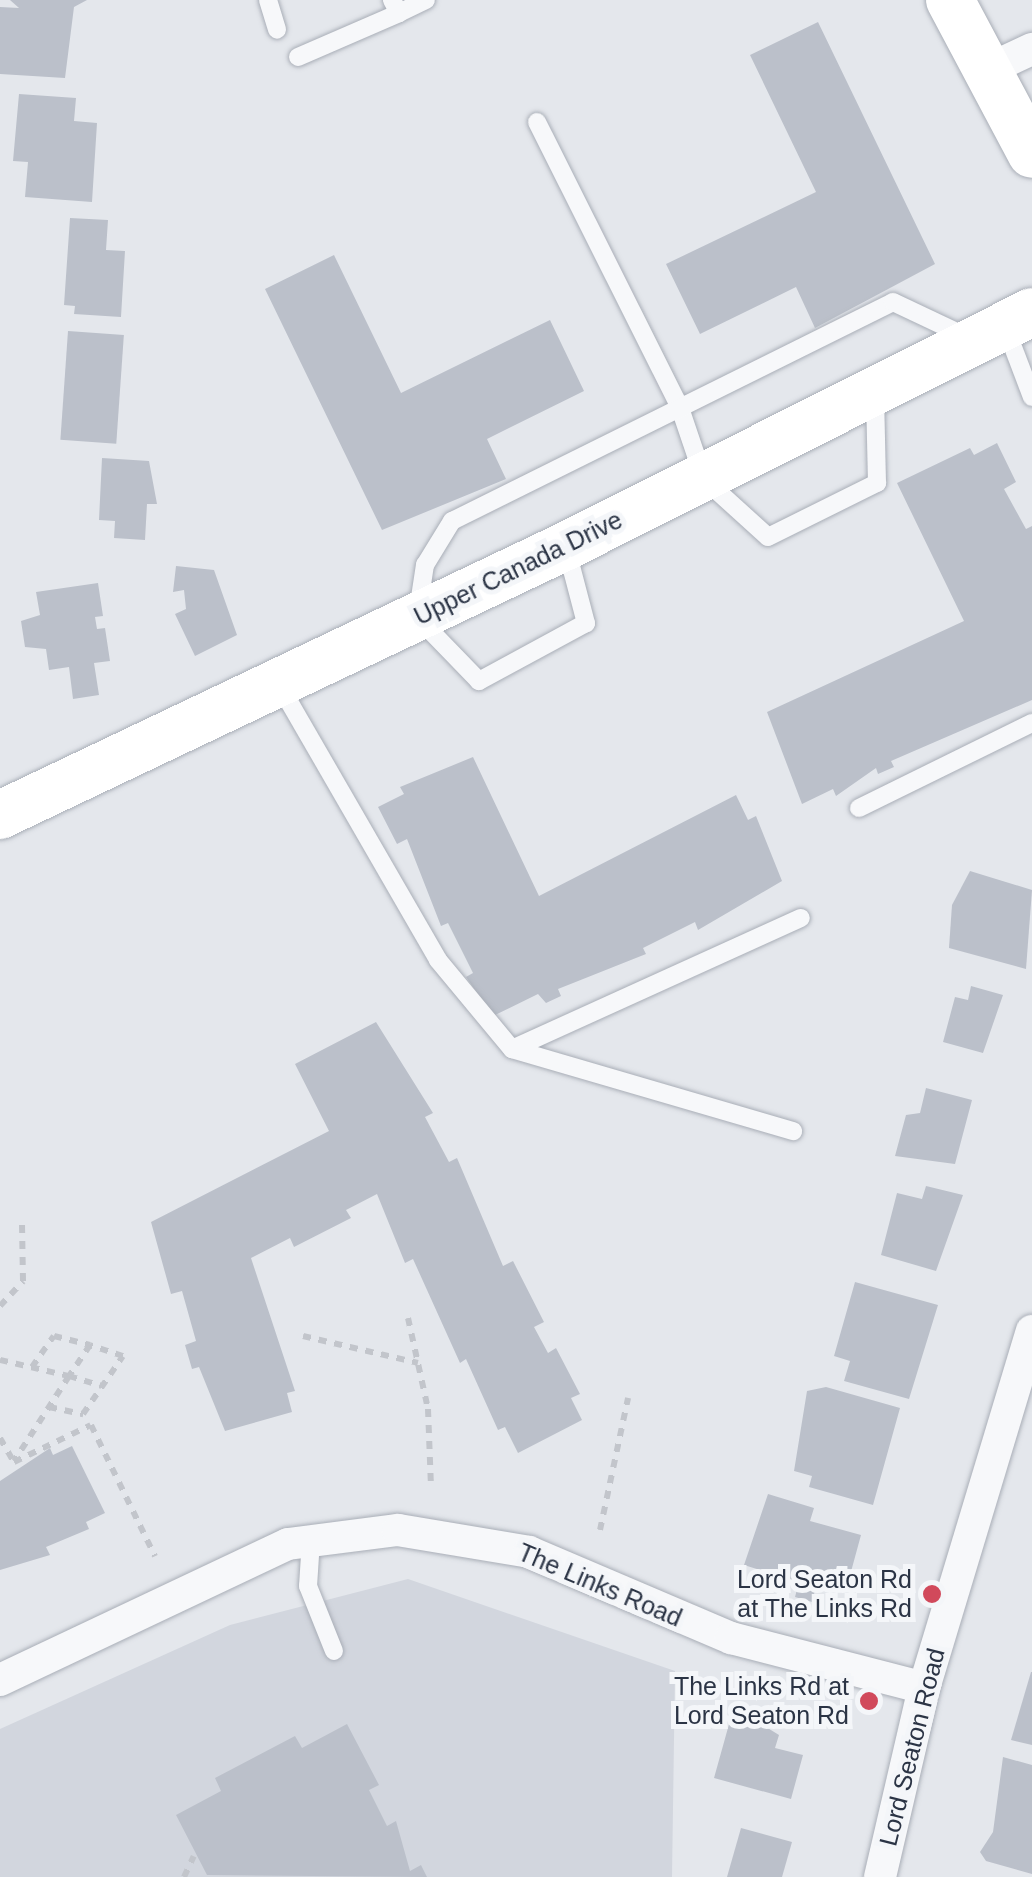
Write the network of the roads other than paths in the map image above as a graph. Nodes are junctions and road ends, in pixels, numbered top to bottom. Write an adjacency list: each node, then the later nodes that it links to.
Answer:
1 (268, 0): 5 (lane)
2 (426, 0): 4 (lane)
3 (950, 0): 8 (street)
4 (396, 6): 7 (lane)
5 (278, 30)
6 (1032, 49): 8 (street)
7 (298, 57)
8 (987, 70): 10 (street)
9 (537, 122): 14 (lane)
10 (1032, 154)
11 (1004, 327): 12 (street, Upper Canada Drive); 13 (lane); 14 (lane)
12 (875, 392): 15 (street, Upper Canada Drive); 15 (lane)
13 (1032, 397)
14 (680, 408): 15 (lane); 17 (lane)
15 (704, 479): 16 (street, Upper Canada Drive)
16 (566, 546): 17 (street, Upper Canada Drive); 17 (lane)
17 (418, 617): 18 (street, Upper Canada Drive)
18 (278, 682): 21 (street, Upper Canada Drive); 23 (lane)
19 (1032, 723): 20 (lane)
20 (859, 808)
21 (0, 814)
22 (801, 918): 23 (lane)
23 (512, 1049): 24 (lane)
24 (793, 1131)
25 (1032, 1331): 29 (street, Lord Seaton Road)
26 (311, 1540): 27 (lane); 28 (street, The Links Road); 29 (street, The Links Road)
27 (334, 1651)
28 (0, 1680)
29 (924, 1688): 30 (street, Lord Seaton Road)
30 (880, 1877)

